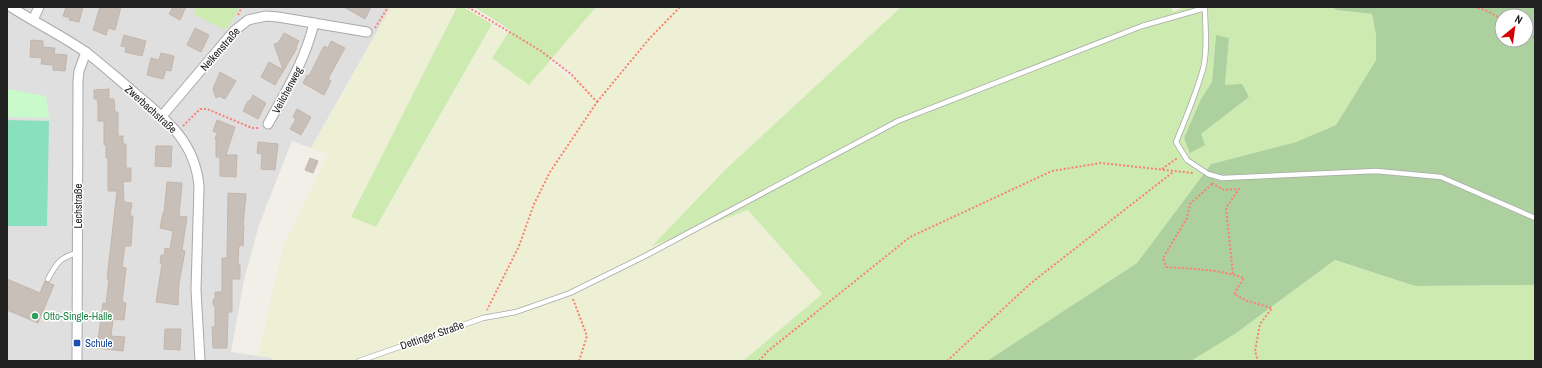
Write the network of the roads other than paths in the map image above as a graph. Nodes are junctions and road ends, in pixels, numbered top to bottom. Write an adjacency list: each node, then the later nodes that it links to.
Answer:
1 (11, 7): 3 (street, Zwerbachstraße)
2 (39, 7): 3 (street)
3 (33, 20): 6 (street, Zwerbachstraße)
4 (314, 23): 5 (street, Nelkenstraße); 7 (street, Nelkenstraße); 8 (street, Veilchenweg)
5 (367, 32)
6 (86, 52): 7 (street, Zwerbachstraße); 10 (street, Lechstraße)
7 (162, 116): 13 (street, Zwerbachstraße)
8 (268, 124)
9 (1535, 218): 14 (lane, Dettinger Straße)
10 (78, 253): 11 (lane); 12 (street, Lechstraße)
11 (48, 279)
12 (77, 361)
13 (200, 361)
14 (359, 361)

